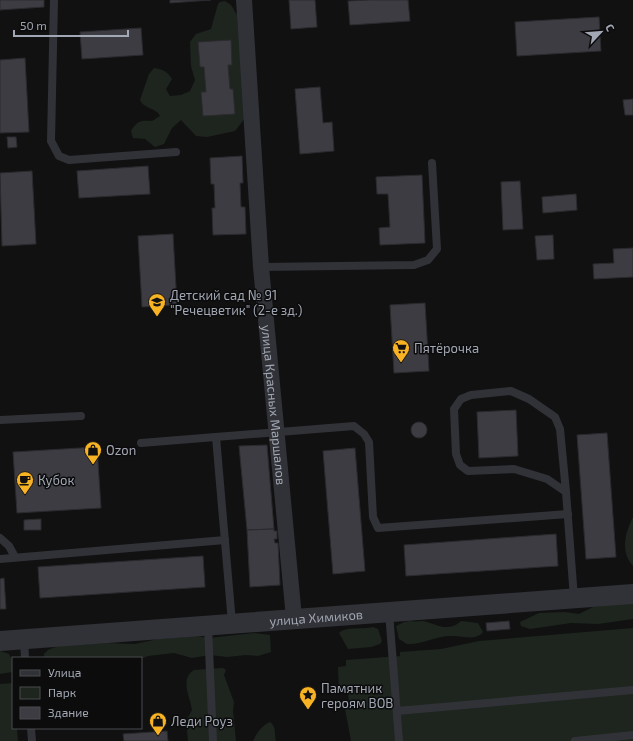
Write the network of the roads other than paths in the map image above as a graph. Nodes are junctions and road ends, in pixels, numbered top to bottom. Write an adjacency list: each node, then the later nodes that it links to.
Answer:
1 (54, 0): 3 (lane)
2 (244, 0): 5 (street, улица Красных Маршалов)
3 (176, 152)
4 (432, 163): 5 (lane)
5 (261, 267): 8 (street, улица Красных Маршалов)
6 (81, 416): 7 (lane)
7 (0, 420)
8 (276, 432): 9 (lane); 12 (lane); 20 (street, улица Красных Маршалов)
9 (216, 437): 10 (lane); 14 (lane)
10 (141, 443)
11 (566, 492): 11 (lane); 12 (lane)
12 (568, 514): 18 (lane)
13 (0, 538): 16 (lane)
14 (225, 540): 16 (lane); 21 (lane)
15 (0, 558): 16 (lane)
16 (15, 558)
17 (633, 594): 18 (street, улица Химиков)
18 (574, 598): 19 (street, улица Химиков)
19 (389, 612): 20 (street, улица Химиков); 26 (lane)
20 (294, 618): 21 (street, улица Химиков)
21 (232, 624): 22 (street, улица Химиков)
22 (208, 626): 24 (street, улица Химиков); 30 (lane)
23 (0, 641): 24 (street, улица Химиков)
24 (25, 649)
25 (633, 690): 26 (lane)
26 (397, 711): 31 (lane)
27 (31, 729): 29 (lane)
28 (633, 735): 32 (lane)
29 (32, 741)
30 (213, 741)
31 (399, 741)
32 (575, 741)

